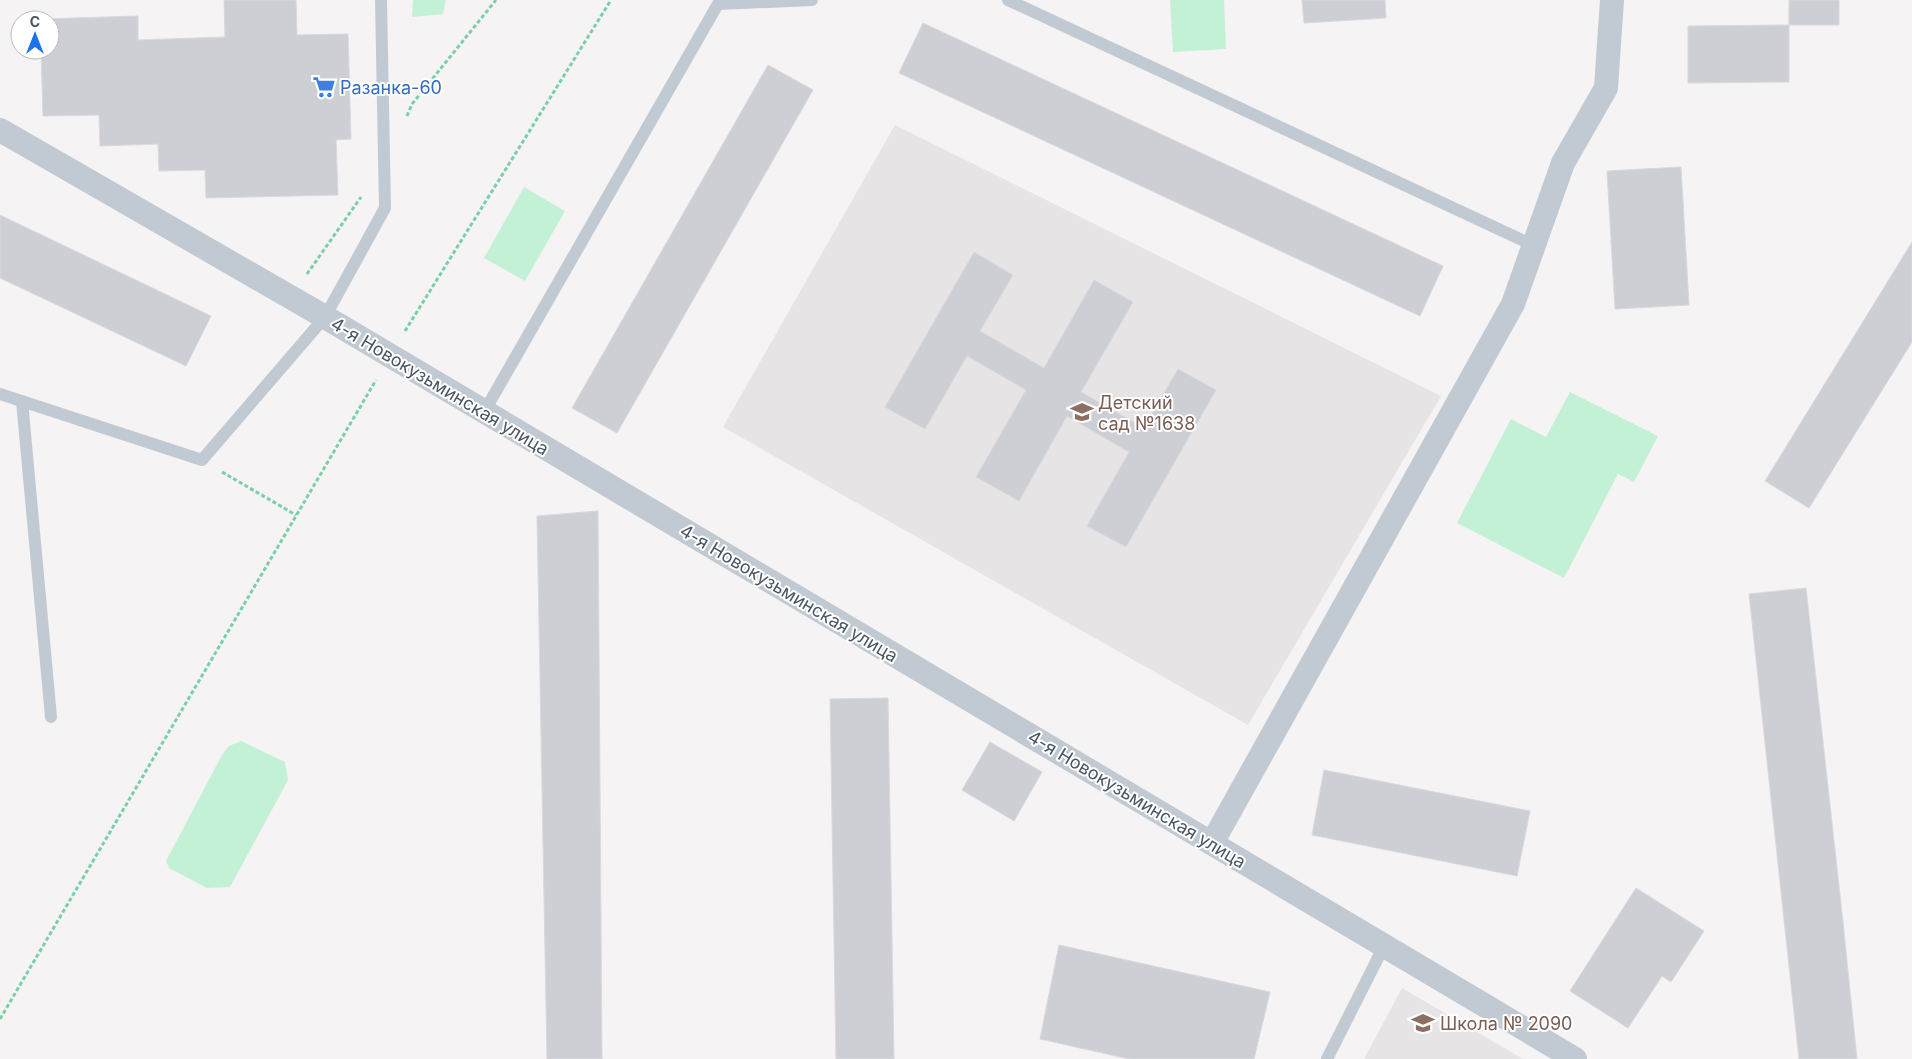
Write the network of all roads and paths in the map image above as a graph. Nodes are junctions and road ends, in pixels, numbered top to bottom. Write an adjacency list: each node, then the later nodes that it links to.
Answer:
1 (381, 0): 8 (lane)
2 (611, 0): 9 (path)
3 (812, 0): 12 (lane)
4 (1008, 0): 7 (lane)
5 (1612, 0): 7 (street)
6 (0, 130): 8 (street, 4-я Новокузьминская улица)
7 (1535, 246): 16 (street)
8 (324, 317): 9 (street, 4-я Новокузьминская улица); 13 (lane)
9 (390, 356): 12 (street, 4-я Новокузьминская улица); 14 (path)
10 (0, 394): 11 (lane)
11 (22, 401): 13 (lane); 15 (lane)
12 (484, 412): 16 (street, 4-я Новокузьминская улица)
13 (202, 460): 14 (path)
14 (296, 515): 18 (path)
15 (51, 717)
16 (1212, 843): 17 (street, 4-я Новокузьминская улица)
17 (1384, 946): 19 (lane); 20 (street, 4-я Новокузьминская улица)
18 (0, 1019)
19 (1327, 1059)
20 (1576, 1059)

